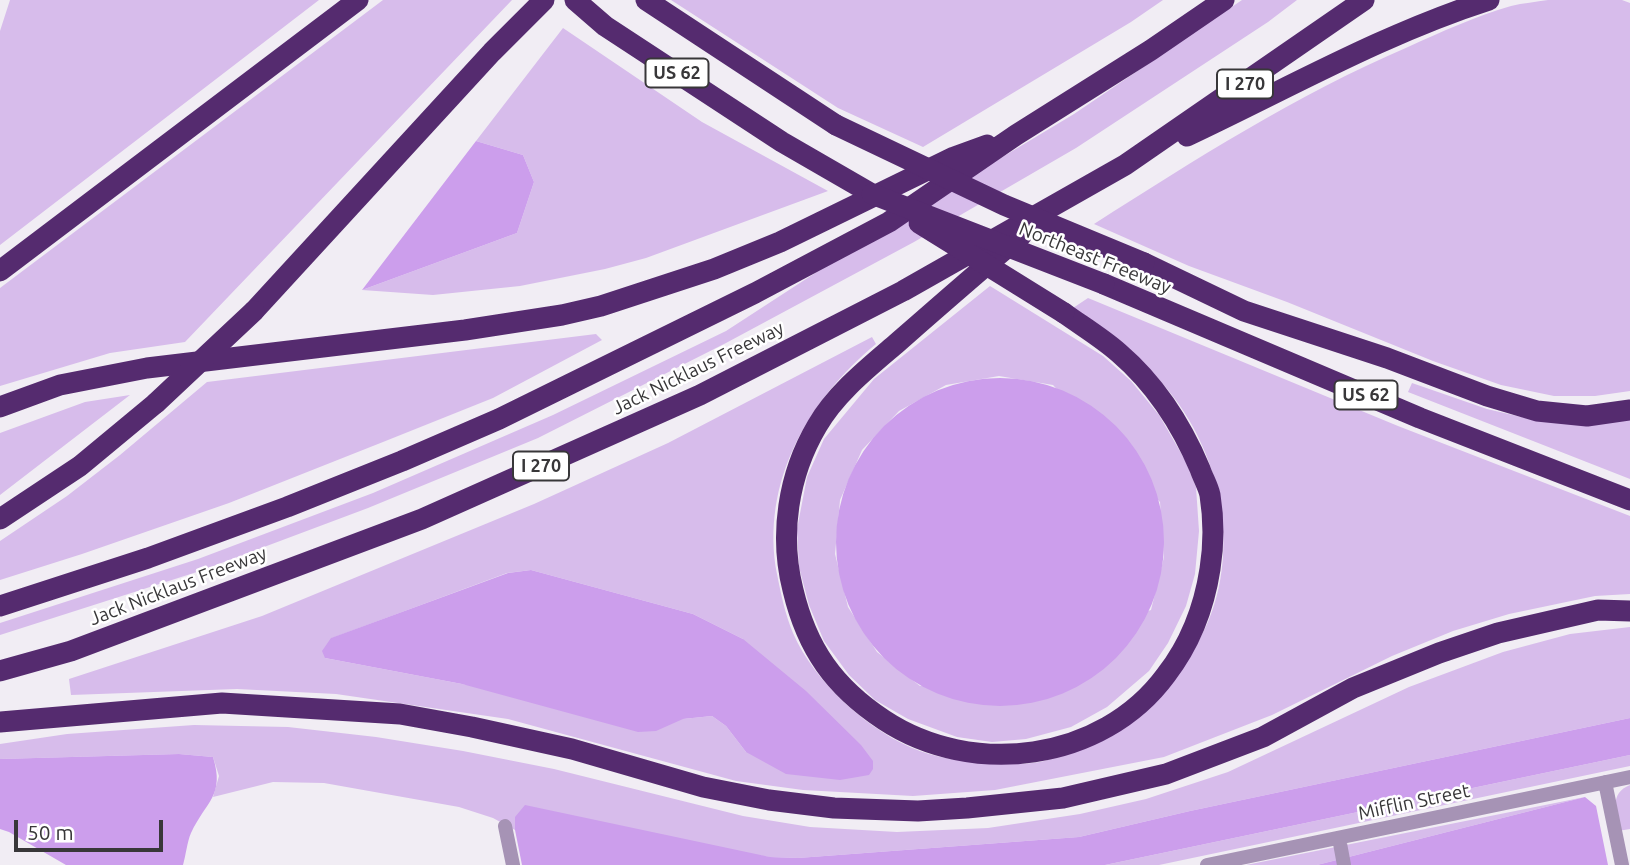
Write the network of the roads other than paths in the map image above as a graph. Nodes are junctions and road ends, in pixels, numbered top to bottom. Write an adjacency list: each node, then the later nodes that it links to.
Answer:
1 (358, 0): 12 (highway)
2 (544, 0): 16 (highway, bridge)
3 (575, 0): 10 (highway, Northeast Freeway / US 62)
4 (646, 0): 14 (highway, bridge)
5 (1224, 0): 8 (highway, Jack Nicklaus Freeway)
6 (1364, 0): 9 (highway, Jack Nicklaus Freeway / I 270)
7 (1489, 0): 9 (highway)
8 (1016, 135): 13 (highway); 17 (highway, Jack Nicklaus Freeway)
9 (1125, 165): 11 (highway, Jack Nicklaus Freeway / I 270)
10 (872, 194): 11 (highway, bridge); 15 (highway, Northeast Freeway / US 62, bridge)
11 (1057, 204): 19 (highway, Jack Nicklaus Freeway / I 270)
12 (0, 271)
13 (0, 407)
14 (1630, 410)
15 (1630, 500)
16 (0, 519)
17 (0, 606)
18 (1630, 611): 20 (highway)
19 (0, 671)
20 (0, 722)
21 (1630, 777): 22 (street, Mifflin Street)
22 (1605, 782): 24 (street, Mifflin Street); 28 (street)
23 (505, 826): 25 (street)
24 (1339, 838): 26 (street, Mifflin Street); 27 (street)
25 (513, 865)
26 (1207, 865)
27 (1345, 865)
28 (1622, 865)

